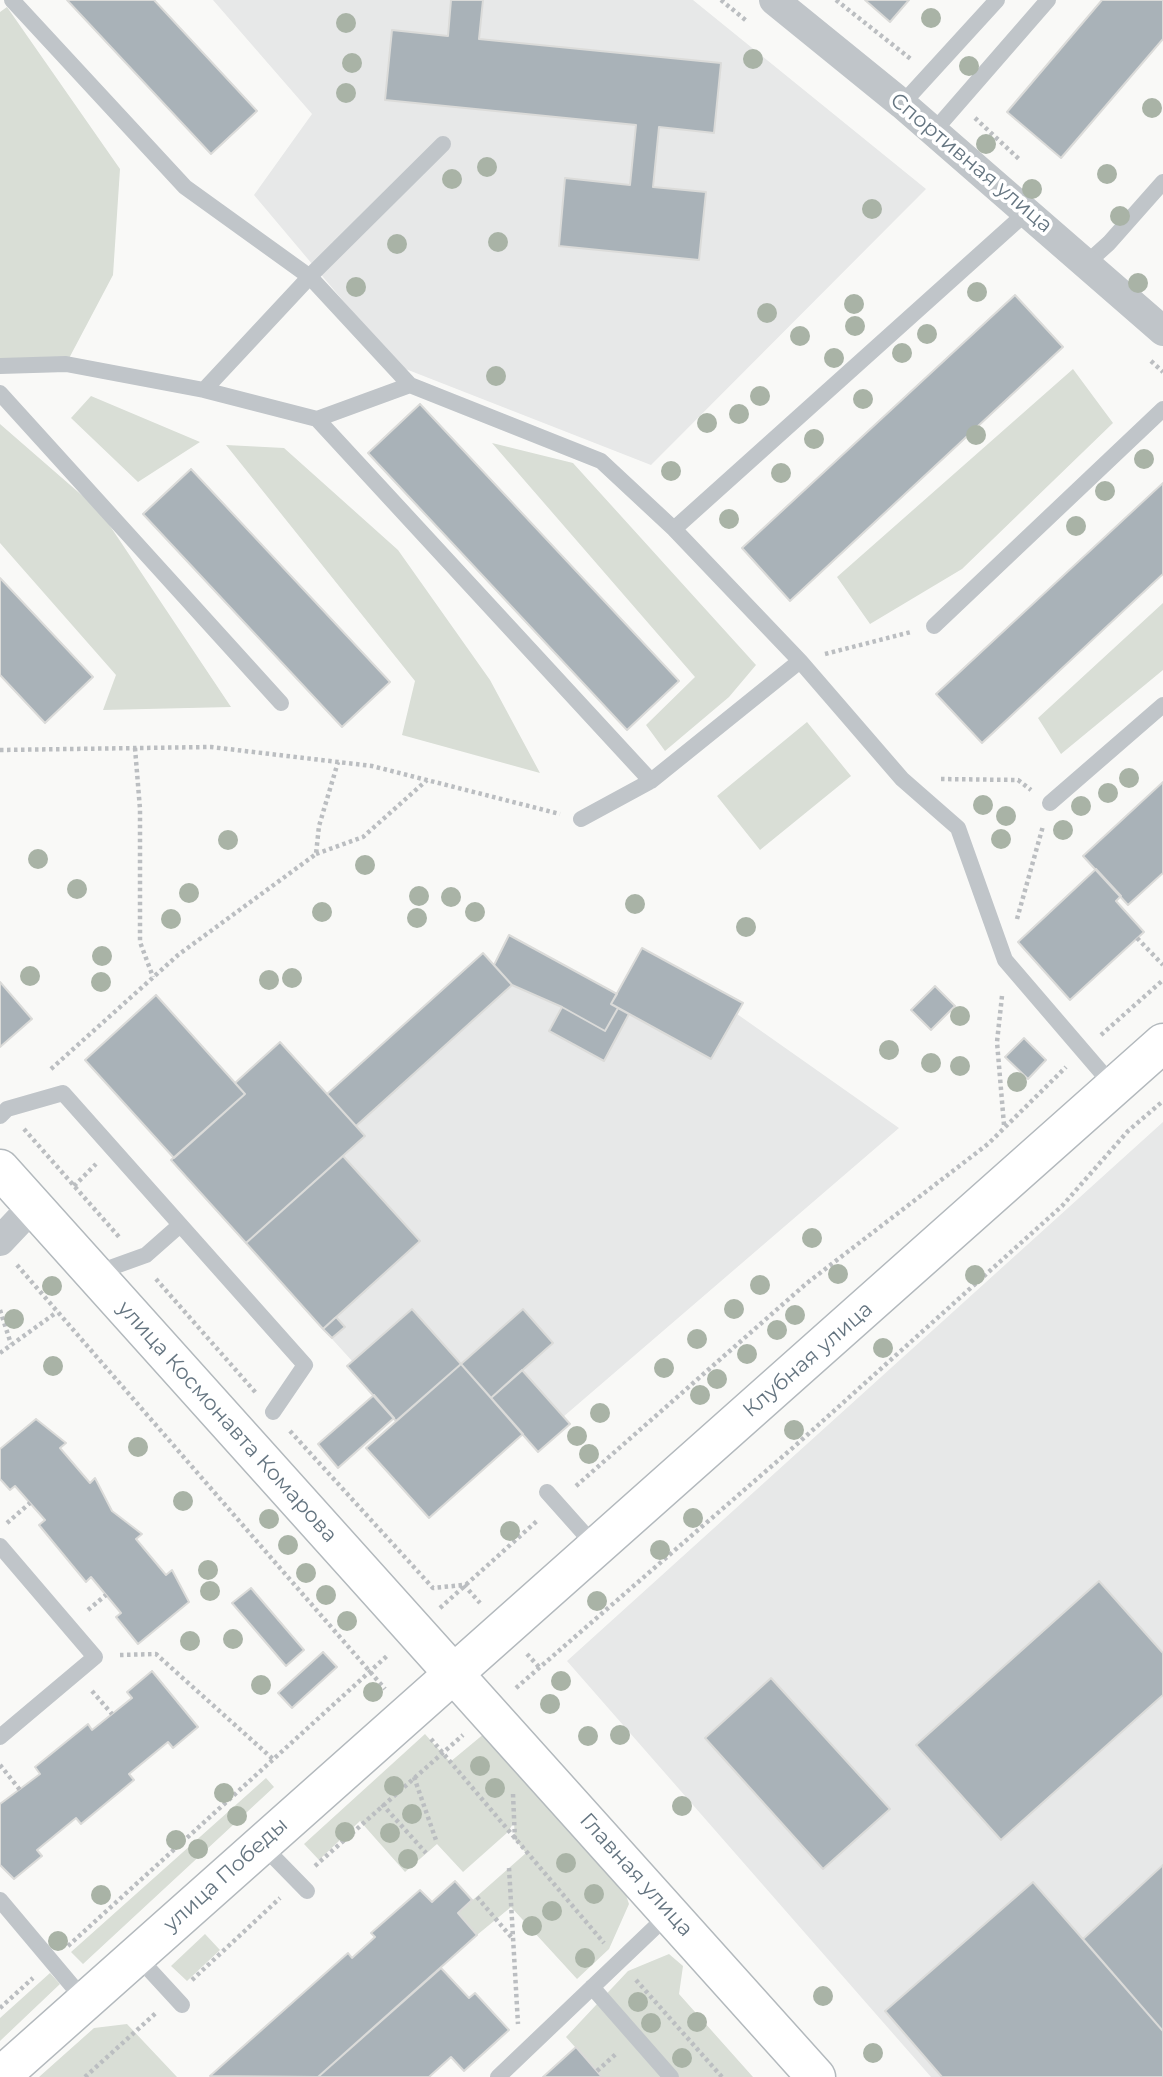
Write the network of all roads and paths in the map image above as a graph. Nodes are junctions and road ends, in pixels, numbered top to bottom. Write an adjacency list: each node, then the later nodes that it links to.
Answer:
1 (12, 0): 11 (lane)
2 (774, 0): 5 (street, Спортивная улица)
3 (997, 0): 5 (lane)
4 (1048, 0): 6 (lane)
5 (902, 104): 6 (street, Спортивная улица)
6 (934, 131): 9 (street, Спортивная улица)
7 (443, 144): 11 (lane)
8 (1163, 182): 10 (lane)
9 (1028, 211): 10 (street, Спортивная улица); 19 (lane)
10 (1088, 262): 12 (street, Спортивная улица)
11 (310, 277): 14 (lane); 15 (lane)
12 (1163, 331)
13 (0, 366): 15 (lane)
14 (410, 385): 18 (lane); 19 (lane)
15 (204, 390): 18 (lane)
16 (0, 393): 22 (lane)
17 (1163, 409): 20 (lane)
18 (317, 419): 29 (lane)
19 (674, 528): 21 (lane)
20 (934, 626): 21 (path)
21 (800, 660): 27 (lane); 29 (lane)
22 (281, 703)
23 (1163, 705): 30 (lane)
24 (135, 748): 25 (path); 26 (path); 36 (path)
25 (0, 750)
26 (338, 762): 28 (path); 32 (path)
27 (902, 779): 30 (path); 34 (lane)
28 (426, 780): 31 (path); 32 (path)
29 (651, 781): 31 (lane)
30 (1050, 803): 34 (path)
31 (581, 819)
32 (316, 854): 36 (path)
33 (1137, 938): 35 (path)
34 (1005, 960): 39 (lane); 43 (path)
35 (1163, 965)
36 (153, 977): 42 (path)
37 (1163, 980): 39 (path)
38 (1163, 1043): 40 (street, Клубная улица)
39 (1083, 1051): 40 (lane); 43 (path)
40 (1114, 1087): 61 (street, Клубная улица)
41 (1163, 1101): 72 (path)
42 (3, 1112): 46 (path); 48 (lane)
43 (1004, 1125): 57 (path)
44 (98, 1163): 46 (path)
45 (0, 1169): 47 (street, улица Космонавта Комарова)
46 (74, 1186): 50 (path)
47 (33, 1206): 49 (street); 51 (street, улица Космонавта Комарова)
48 (180, 1225): 50 (lane); 56 (lane)
49 (4, 1248): 53 (path)
50 (138, 1258): 51 (lane); 56 (path)
51 (94, 1274): 70 (street, улица Космонавта Комарова)
52 (0, 1310): 54 (path)
53 (57, 1312): 54 (path); 69 (path)
54 (11, 1344): 55 (path)
55 (0, 1353)
56 (273, 1412): 62 (path)
57 (552, 1497): 61 (lane); 62 (path)
58 (30, 1503): 59 (path)
59 (2, 1527)
60 (0, 1546): 76 (lane)
61 (596, 1547): 70 (street, Клубная улица)
62 (464, 1585): 64 (path); 65 (path)
63 (106, 1595): 66 (path)
64 (484, 1607)
65 (439, 1609)
66 (79, 1617)
67 (391, 1652): 69 (path)
68 (110, 1655): 78 (path)
69 (369, 1672): 73 (path); 78 (path)
70 (453, 1675): 84 (street, улица Победы); 90 (street, Главная улица)
71 (90, 1688): 74 (path)
72 (514, 1690)
73 (388, 1693)
74 (112, 1714)
75 (472, 1728): 77 (path)
76 (0, 1737)
77 (442, 1752): 80 (path); 92 (path)
78 (274, 1760): 94 (path)
79 (0, 1765): 81 (path)
80 (414, 1777): 82 (path); 83 (path)
81 (20, 1790)
82 (382, 1804): 85 (path); 87 (path)
83 (437, 1843)
84 (261, 1844): 87 (lane); 93 (street, улица Победы)
85 (426, 1853)
86 (509, 1867): 91 (path)
87 (303, 1886): 98 (path)
88 (477, 1897): 91 (path)
89 (0, 1900): 94 (lane)
90 (670, 1913): 96 (lane); 108 (street, Главная улица)
91 (513, 1938): 100 (path)
92 (609, 1949)
93 (136, 1955): 97 (street, улица Победы); 98 (lane)
94 (51, 1962): 97 (lane); 99 (path)
95 (628, 1971): 107 (path)
96 (592, 1986): 105 (lane); 106 (lane)
97 (85, 2001): 103 (street, улица Победы)
98 (178, 2001): 104 (path)
99 (0, 2008)
100 (518, 2032)
101 (621, 2050): 102 (path)
102 (597, 2071)
103 (0, 2077)
104 (85, 2077)
105 (498, 2077)
106 (671, 2077)
107 (722, 2077)
108 (816, 2077)

